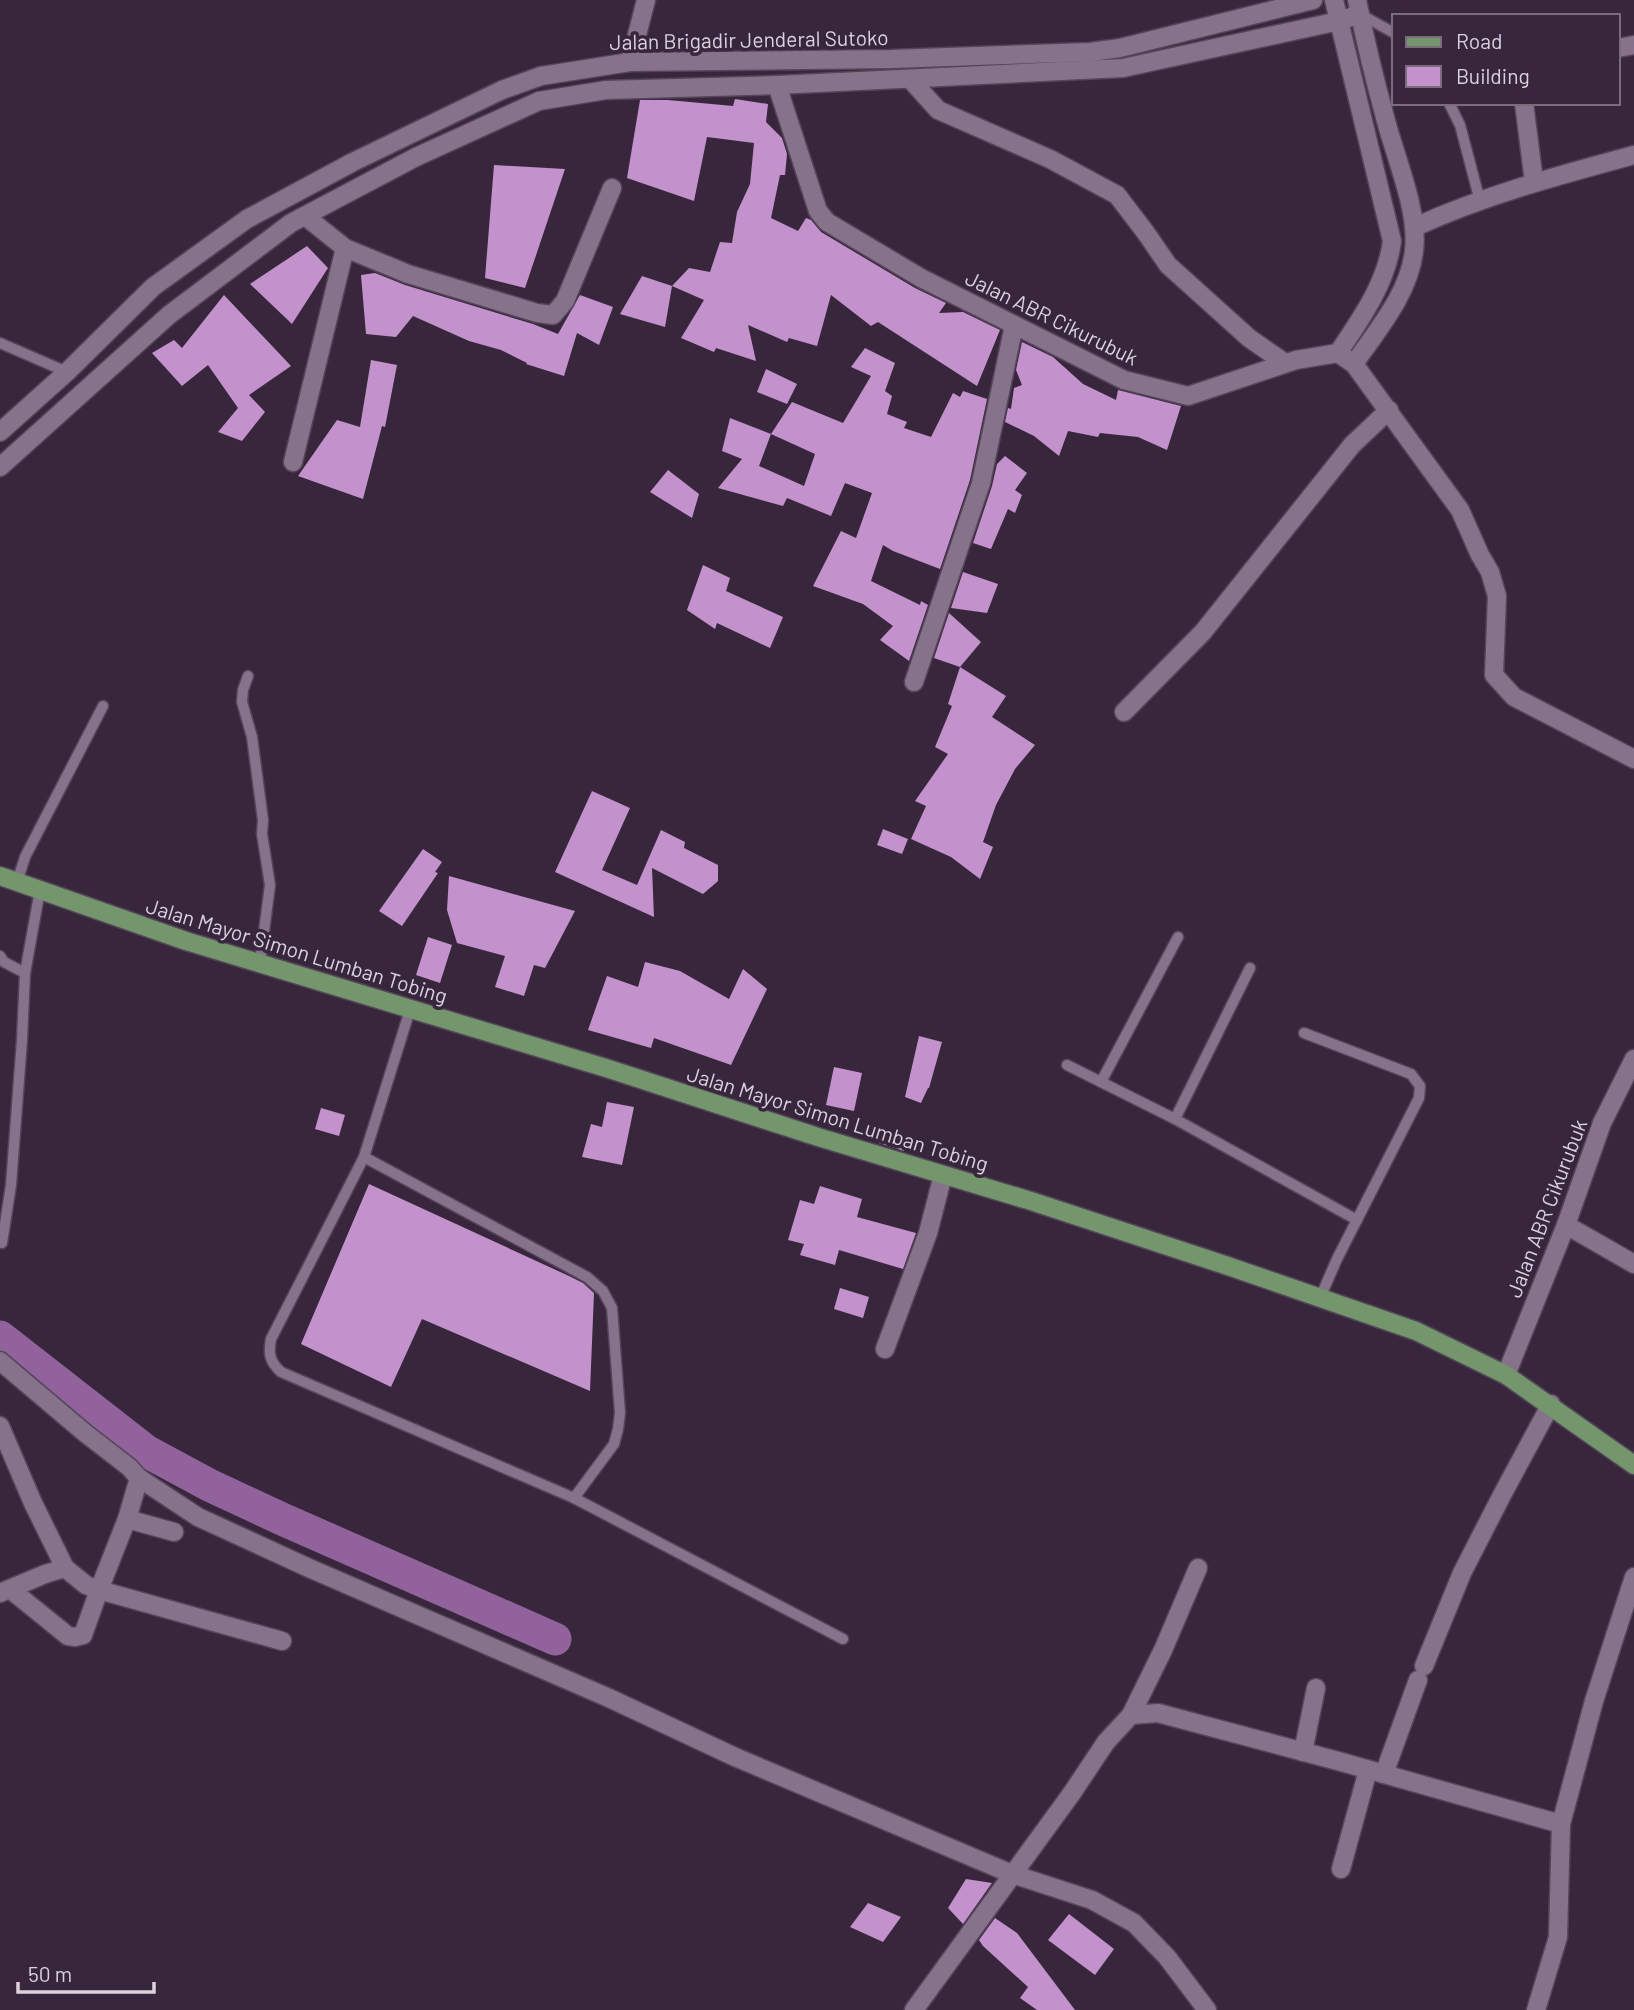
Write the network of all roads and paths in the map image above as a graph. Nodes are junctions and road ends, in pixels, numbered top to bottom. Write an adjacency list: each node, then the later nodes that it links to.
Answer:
1 (646, 0): 8 (street)
2 (1312, 0): 7 (street, Jalan Brigadir Jenderal Sutoko)
3 (1334, 0): 5 (street)
4 (1359, 7): 5 (street); 6 (lane); 21 (street)
5 (1339, 21): 9 (street); 27 (street)
6 (1392, 32)
7 (881, 59): 8 (street, Jalan Brigadir Jenderal Sutoko); 10 (street)
8 (630, 62): 14 (street, Jalan Brigadir Jenderal Sutoko)
9 (910, 79): 10 (street); 28 (street)
10 (882, 80): 11 (street)
11 (777, 85): 16 (street); 25 (street, Jalan ABR Cikurubuk)
12 (1450, 105): 19 (lane)
13 (1524, 105): 17 (street)
14 (407, 137): 16 (street); 23 (street, Jalan Brigadir Jenderal Sutoko)
15 (1634, 155): 17 (street)
16 (416, 157): 20 (street)
17 (1534, 182): 19 (street)
18 (612, 188): 22 (street)
19 (1480, 201): 21 (street)
20 (305, 216): 22 (street); 24 (street)
21 (1415, 227): 29 (street)
22 (345, 248): 33 (street)
23 (153, 287): 24 (street); 30 (street, Jalan Brigadir Jenderal Sutoko)
24 (169, 315): 34 (street)
25 (1014, 325): 28 (street, Jalan ABR Cikurubuk); 36 (street)
26 (0, 343): 30 (lane)
27 (1338, 353): 28 (street, Jalan ABR Cikurubuk); 29 (street)
28 (1285, 363)
29 (1354, 364): 31 (street)
30 (67, 372): 32 (street, Jalan Brigadir Jenderal Sutoko)
31 (1389, 410): 38 (street); 39 (street)
32 (0, 432)
33 (293, 462)
34 (0, 467)
35 (248, 677): 44 (lane)
36 (914, 682)
37 (103, 706): 40 (lane)
38 (1124, 712)
39 (1634, 759)
40 (8, 879): 41 (main road, Jalan Mayor Simon Lumban Tobing)
41 (40, 890): 44 (main road, Jalan Mayor Simon Lumban Tobing); 46 (lane)
42 (1178, 937): 51 (lane)
43 (0, 956): 46 (lane)
44 (260, 962): 47 (main road, Jalan Mayor Simon Lumban Tobing)
45 (1250, 968): 52 (lane)
46 (25, 973): 57 (lane)
47 (410, 1010): 53 (lane); 54 (main road, Jalan Mayor Simon Lumban Tobing)
48 (1304, 1033): 55 (lane)
49 (1634, 1059): 56 (street, Jalan ABR Cikurubuk)
50 (1067, 1065): 51 (lane)
51 (1101, 1082): 52 (lane)
52 (1175, 1119): 55 (lane)
53 (364, 1157): 67 (lane); 67 (lane)
54 (943, 1175): 59 (main road, Jalan Mayor Simon Lumban Tobing); 60 (street)
55 (1357, 1220): 59 (lane)
56 (1566, 1225): 58 (street); 62 (street, Jalan ABR Cikurubuk)
57 (2, 1243)
58 (1634, 1264)
59 (1320, 1298): 62 (main road, Jalan Mayor Simon Lumban Tobing)
60 (886, 1349)
61 (0, 1361): 66 (street)
62 (1506, 1375): 63 (main road, Jalan Mayor Simon Lumban Tobing)
63 (1551, 1404): 65 (main road, Jalan Mayor Simon Lumban Tobing); 80 (street)
64 (0, 1426): 71 (street)
65 (1633, 1463)
66 (139, 1478): 68 (street); 83 (street)
67 (574, 1498): 75 (lane)
68 (127, 1519): 69 (street); 73 (street)
69 (174, 1532)
70 (1198, 1568): 78 (street)
71 (65, 1569): 73 (street); 74 (street)
72 (1634, 1577): 81 (street)
73 (99, 1590): 74 (street); 76 (street)
74 (5, 1591)
75 (843, 1639)
76 (282, 1641)
77 (1316, 1688): 79 (street)
78 (1131, 1715): 79 (street); 83 (street)
79 (1303, 1752): 80 (street)
80 (1376, 1772): 81 (street); 82 (street)
81 (1561, 1824): 86 (street)
82 (1341, 1869)
83 (1012, 1874): 84 (street); 85 (street)
84 (914, 2010)
85 (1207, 2010)
86 (1535, 2010)

